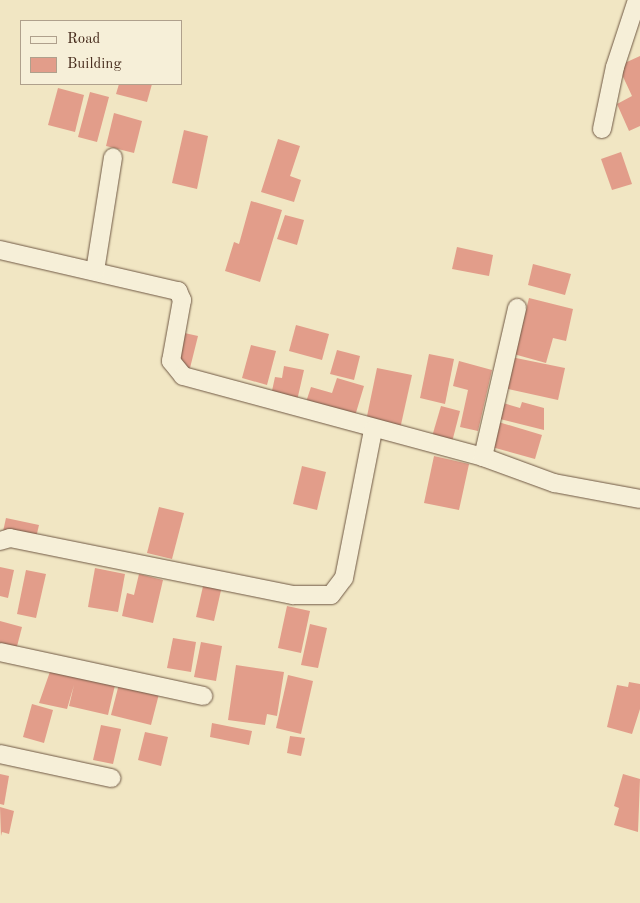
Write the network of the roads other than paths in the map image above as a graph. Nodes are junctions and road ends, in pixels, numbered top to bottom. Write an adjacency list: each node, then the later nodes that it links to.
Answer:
1 (638, 0): 2 (street); 3 (street)
2 (640, 6)
3 (602, 129)
4 (113, 157): 6 (street)
5 (0, 250): 6 (street)
6 (94, 271): 8 (street)
7 (517, 308): 9 (street)
8 (373, 430): 9 (street); 11 (street)
9 (483, 457): 10 (street)
10 (640, 499)
11 (0, 541)
12 (0, 652): 13 (street)
13 (203, 696)
14 (0, 754): 15 (street)
15 (111, 778)

